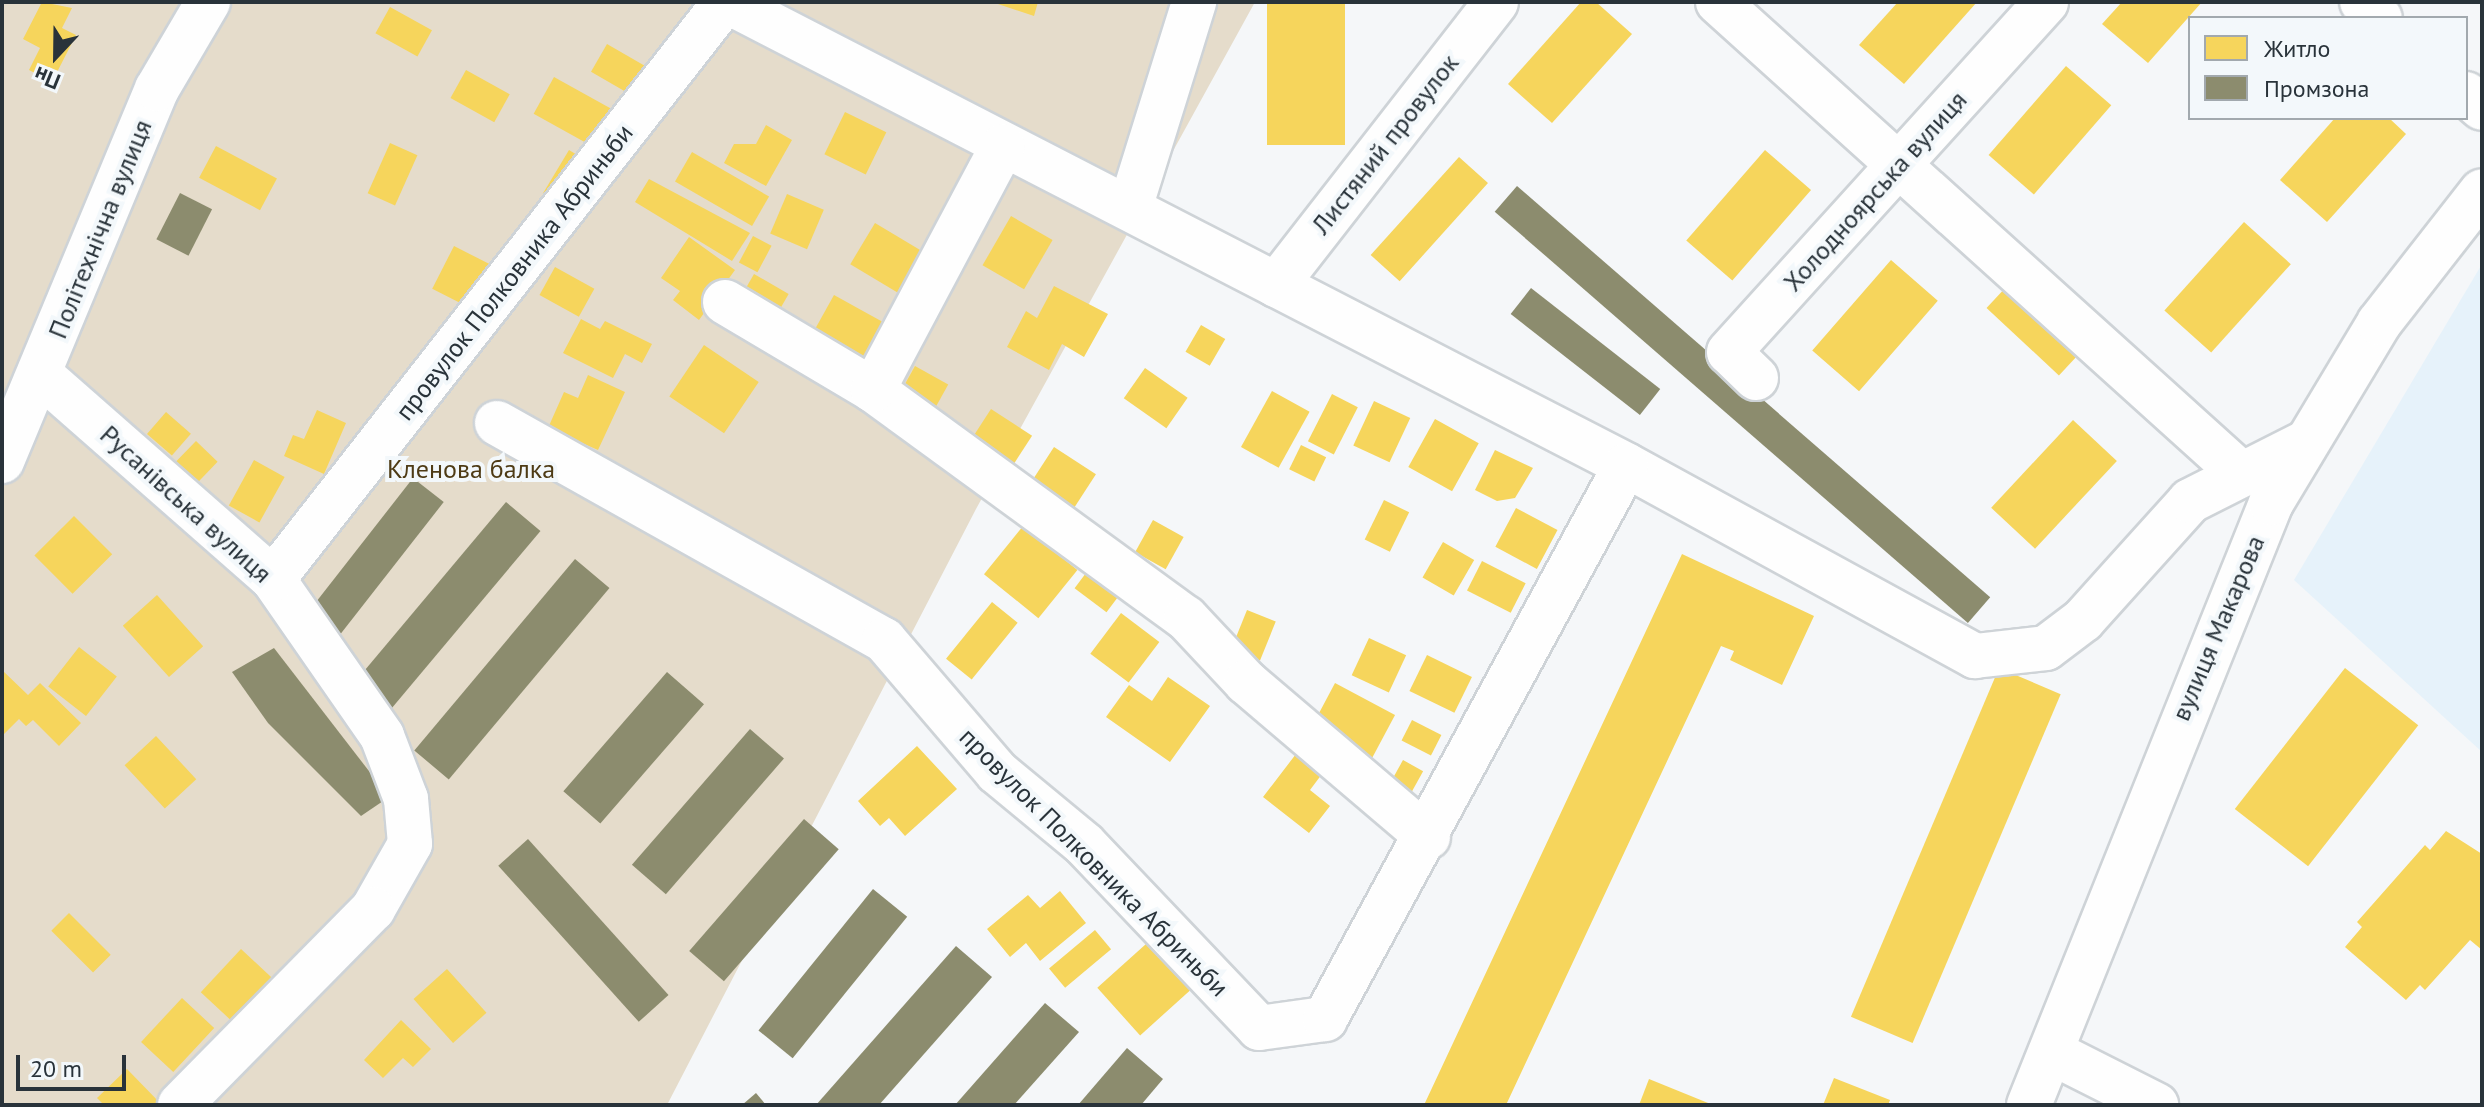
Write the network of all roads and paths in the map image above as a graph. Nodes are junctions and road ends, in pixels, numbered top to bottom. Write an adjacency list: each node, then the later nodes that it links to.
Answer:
1 (208, 2): 15 (street, Політехнічна вулиця)
2 (726, 2): 9 (street, провулок Полковника Абриньби); 23 (street, провулок Полковника Абриньби)
3 (1194, 2): 12 (street)
4 (1496, 2): 13 (street, Листяний провулок)
5 (1718, 2): 10 (street)
6 (2046, 2): 10 (street, Холодноярська вулиця)
7 (2362, 2): 8 (street)
8 (2378, 16)
9 (1003, 146): 12 (street, провулок Полковника Абриньби); 17 (street)
10 (1900, 165): 16 (street, Холодноярська вулиця); 22 (street)
11 (2482, 191): 19 (street, вулиця Макарова)
12 (1130, 208): 13 (street, провулок Полковника Абриньби)
13 (1276, 285): 21 (street, провулок Полковника Абриньби)
14 (725, 302): 17 (street)
15 (42, 376): 20 (street, Політехнічна вулиця); 23 (street, Русанівська вулиця)
16 (1756, 378)
17 (873, 390): 24 (street)
18 (497, 423): 24 (street, провулок Полковника Абриньби)
19 (2305, 443): 22 (street, провулок Полковника Абриньби); 25 (street, вулиця Макарова)
20 (2, 461)
21 (1626, 465): 22 (street, провулок Полковника Абриньби); 24 (street, провулок Полковника Абриньби)
22 (2238, 471)
23 (273, 579): 26 (street, Русанівська вулиця)
24 (1428, 837)
25 (2051, 1052): 27 (street, вулиця Макарова); 28 (street)
26 (180, 1105)
27 (2029, 1105)
28 (2156, 1105)

